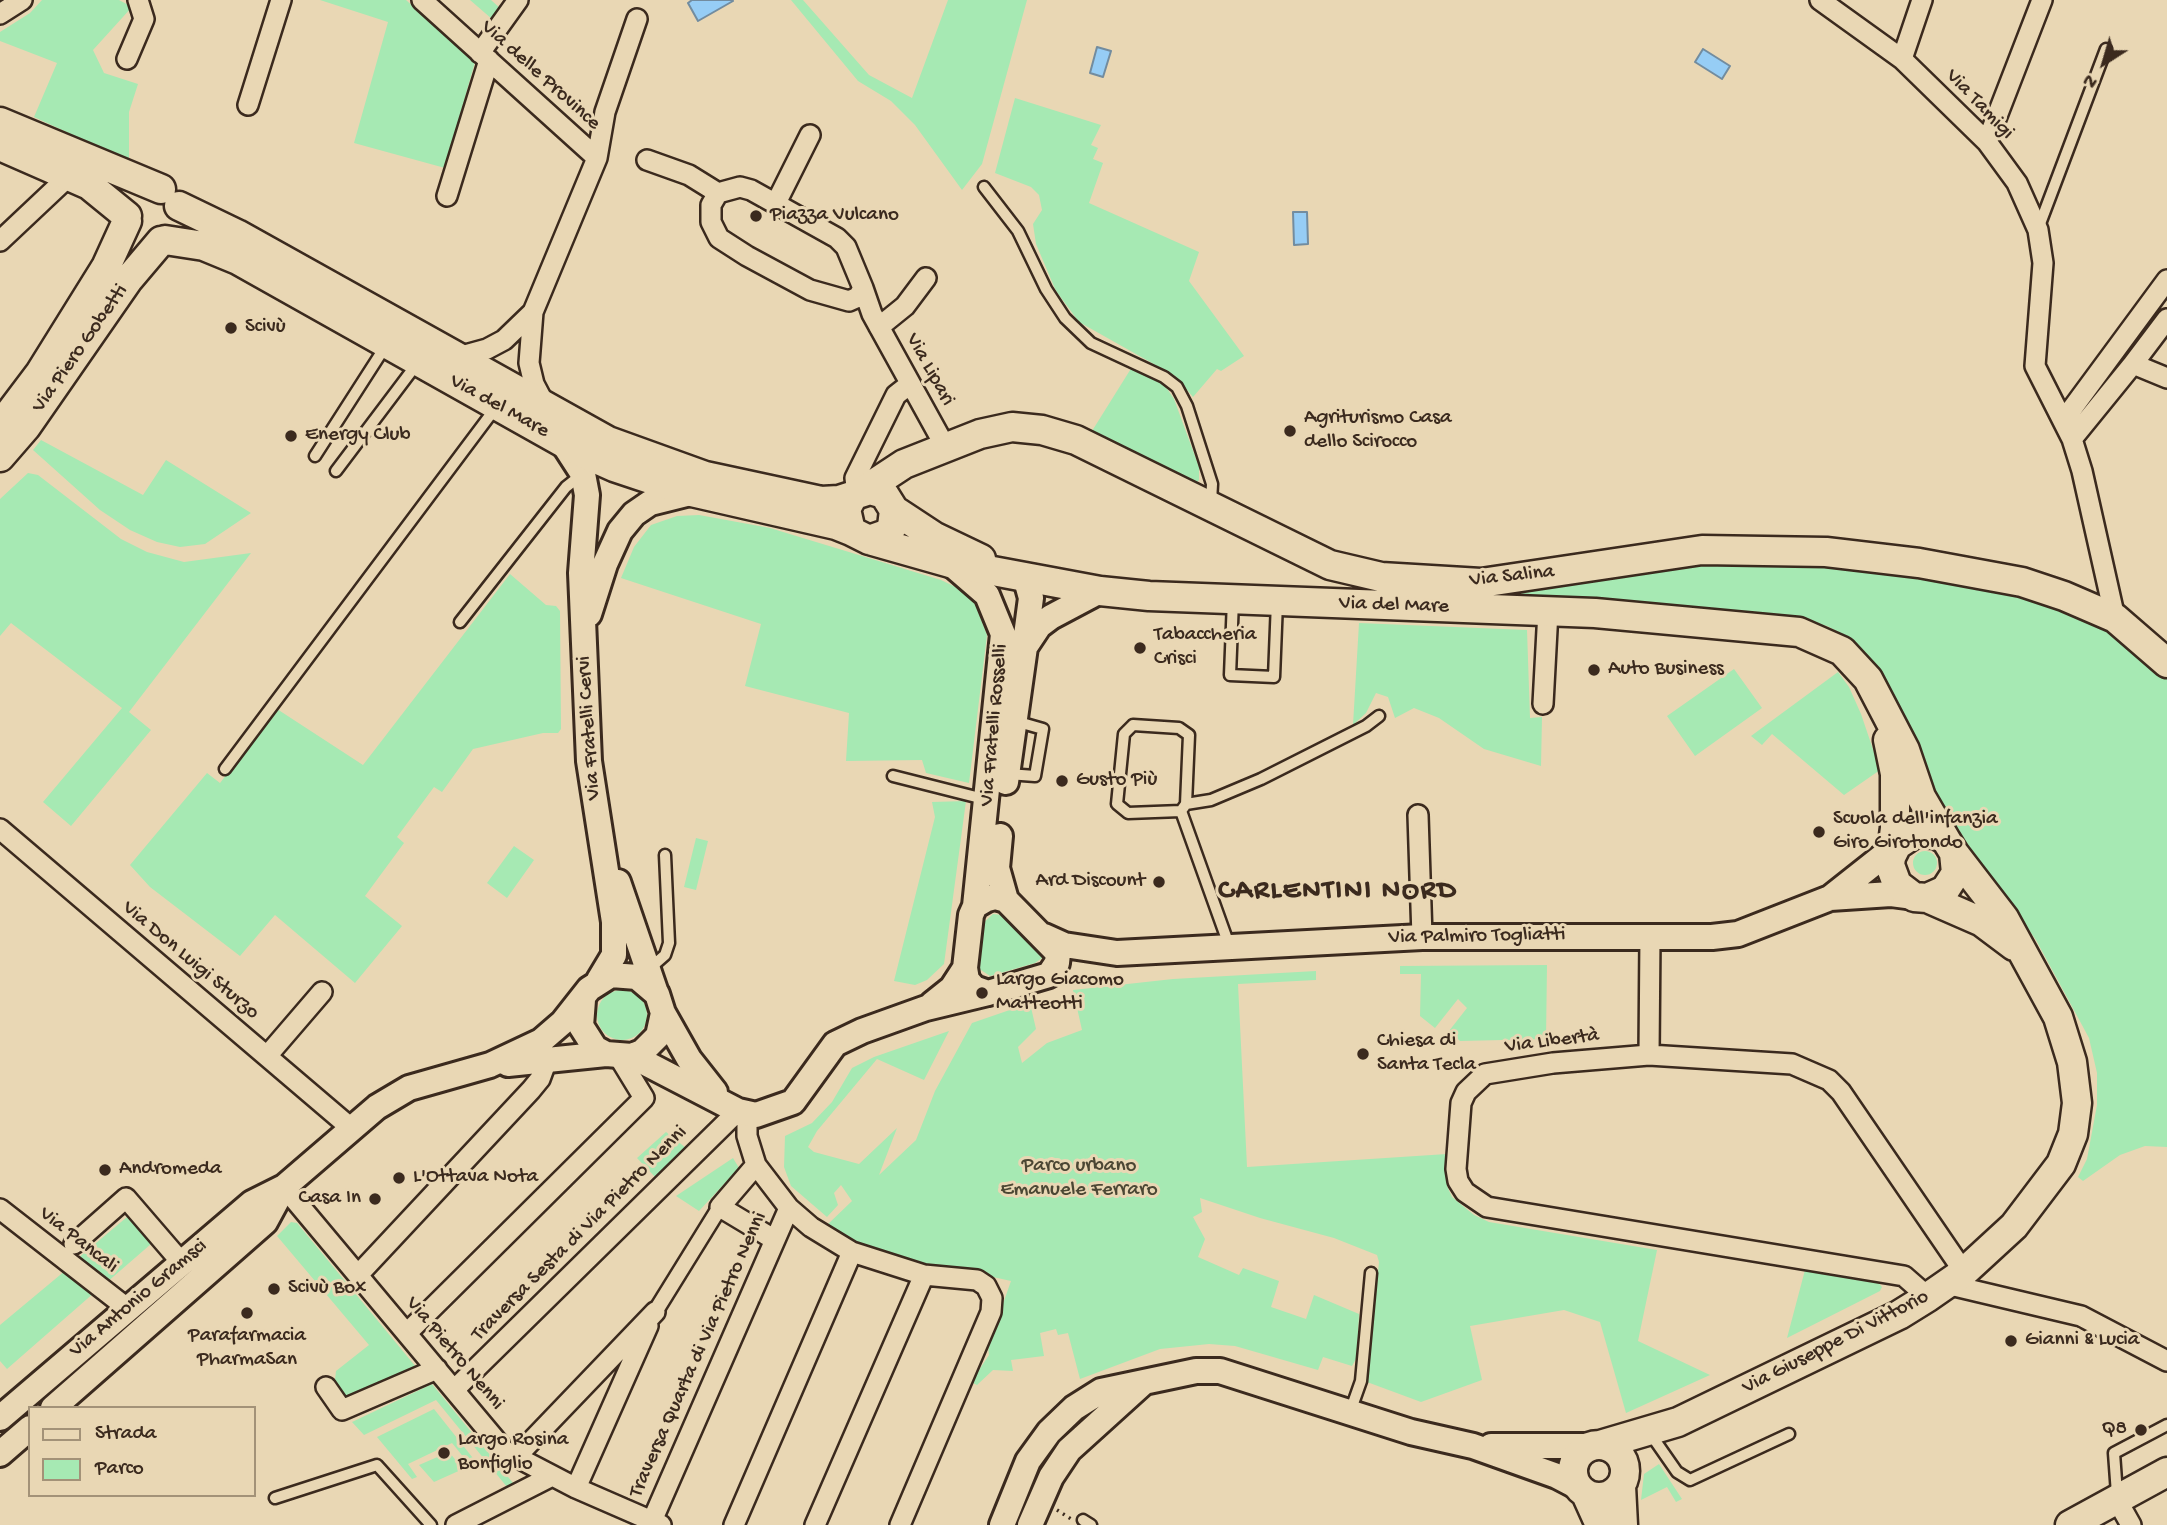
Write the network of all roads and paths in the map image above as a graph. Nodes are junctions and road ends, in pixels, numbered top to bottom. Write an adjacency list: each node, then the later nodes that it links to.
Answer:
1 (22, 0): 9 (street)
2 (138, 0): 13 (street)
3 (281, 0): 15 (street)
4 (422, 0): 12 (street, Via delle Province)
5 (518, 0): 12 (street)
6 (1820, 0): 14 (street, Via Tamigi)
7 (1922, 0): 14 (street)
8 (2042, 0): 18 (street)
9 (0, 14)
10 (637, 19): 20 (street)
11 (2106, 49): 29 (lane)
12 (484, 57): 20 (street, Via delle Province); 25 (street)
13 (127, 59)
14 (1902, 59): 18 (street, Via Tamigi)
15 (248, 105)
16 (0, 122): 26 (main road, Via del Mare)
17 (810, 135): 27 (street)
18 (1987, 142): 29 (street, Via Tamigi)
19 (0, 146): 22 (main road)
20 (597, 158): 35 (street)
21 (647, 160): 24 (street)
22 (69, 176): 28 (main road); 30 (street)
23 (984, 187): 57 (lane)
24 (715, 191): 27 (street); 34 (street)
25 (447, 196)
26 (170, 198): 28 (main road); 31 (main road); 39 (main road, Via del Mare)
27 (776, 203): 34 (street)
28 (127, 219): 31 (main road); 47 (main road, Via Piero Gobetti)
29 (2038, 230): 46 (street, Via Tamigi)
30 (0, 241)
31 (163, 241): 38 (main road, Via del Mare); 52 (main road, Via Piero Gobetti)
32 (926, 278): 37 (street)
33 (2167, 280): 46 (street)
34 (856, 295): 37 (street)
35 (533, 312): 39 (street); 45 (street)
36 (2167, 319): 41 (street)
37 (875, 321): 43 (street, Via Lipari)
38 (387, 344): 40 (main road, Via del Mare); 51 (lane)
39 (458, 357): 45 (main road, Via del Mare)
40 (419, 361): 44 (main road, Via del Mare); 53 (lane)
41 (2133, 364): 42 (street); 48 (street)
42 (2167, 378)
43 (911, 384): 50 (street, Via Lipari); 56 (street)
44 (497, 406): 49 (main road, Via del Mare); 75 (lane)
45 (547, 409): 56 (main road, Via del Mare)
46 (2063, 421): 48 (street)
47 (0, 426)
48 (2072, 439): 66 (street)
49 (563, 443): 54 (street); 55 (main road, Via del Mare)
50 (941, 451): 56 (main road, Via Salina); 57 (main road, Via Salina); 58 (main road)
51 (315, 456)
52 (0, 457)
53 (337, 471)
54 (583, 474): 67 (lane); 68 (street, Via Fratelli Cervi)
55 (694, 492): 59 (main road, Via del Mare); 68 (street)
56 (858, 494): 58 (main road); 59 (main road)
57 (1211, 506): 66 (main road, Via Salina)
58 (894, 508): 59 (main road); 61 (main road)
59 (860, 535): 60 (main road, Via del Mare)
60 (950, 563): 61 (main road, Via del Mare); 69 (street, Via Fratelli Rosselli)
61 (1015, 574): 62 (main road, Via del Mare); 69 (street); 70 (street)
62 (1100, 591): 63 (main road, Via del Mare); 70 (street, Via Fratelli Rosselli)
63 (1233, 599): 64 (main road, Via del Mare); 64 (lane)
64 (1277, 601): 65 (main road, Via del Mare)
65 (1548, 611): 72 (main road, Via del Mare); 73 (street)
66 (2115, 618): 71 (main road, Via Salina)
67 (460, 622)
68 (584, 628): 80 (street, Via Fratelli Cervi)
69 (1003, 634): 77 (street, Via Fratelli Rosselli)
70 (1025, 647): 87 (street, Via Fratelli Rosselli)
71 (2167, 663)
72 (1880, 703): 82 (main road, Via del Mare); 83 (main road)
73 (1543, 704)
74 (1380, 716): 78 (lane)
75 (225, 769)
76 (892, 776): 77 (lane)
77 (988, 799): 88 (street, Via Fratelli Rosselli)
78 (1184, 808): 78 (lane); 92 (lane)
79 (1418, 815): 91 (street)
80 (598, 828): 96 (street); 98 (street)
81 (0, 829): 105 (street, Via Don Luigi Sturzo)
82 (1950, 846): 83 (main road); 85 (main road); 94 (main road, Via Giuseppe Di Vittorio)
83 (1894, 850): 85 (main road); 86 (street)
84 (665, 855): 96 (lane)
85 (1921, 897): 86 (street); 94 (main road)
86 (1830, 898): 90 (street, Via Palmiro Togliatti)
87 (1006, 900): 88 (street); 89 (street)
88 (975, 906): 95 (street, Via Fratelli Rosselli)
89 (1044, 936): 93 (street); 97 (street)
90 (1650, 936): 91 (street, Via Palmiro Togliatti); 104 (street)
91 (1422, 937): 92 (street, Via Palmiro Togliatti)
92 (1229, 946): 93 (street, Via Palmiro Togliatti)
93 (1117, 953): 97 (street)
94 (2027, 956): 123 (main road, Via Giuseppe Di Vittorio)
95 (965, 968): 100 (street); 103 (street)
96 (649, 969): 102 (street)
97 (1049, 975): 100 (street)
98 (599, 980): 101 (street); 102 (street)
99 (322, 992): 105 (street)
100 (988, 993): 103 (street)
101 (583, 1000): 106 (street); 108 (street)
102 (660, 1003): 106 (street); 109 (street)
103 (926, 1008): 109 (street)
104 (1649, 1055): 123 (street, Via Libertà); 123 (street, Via Libertà)
105 (267, 1056): 110 (street, Via Don Luigi Sturzo)
106 (619, 1056): 107 (street); 109 (street); 126 (street)
107 (547, 1060): 108 (street); 121 (street)
108 (490, 1065): 110 (street, Via Antonio Gramsci)
109 (736, 1109): 111 (street); 131 (street, Traversa Sesta di Via Pietro Nenni)
110 (351, 1128): 112 (street, Via Antonio Gramsci)
111 (756, 1165): 113 (street); 114 (street)
112 (284, 1187): 119 (street, Via Antonio Gramsci); 121 (street, Via Pietro Nenni); 132 (street, Via Antonio Gramsci)
113 (720, 1207): 116 (street); 125 (street)
114 (789, 1208): 116 (street, Traversa Quarta di Via Pietro Nenni); 118 (street)
115 (0, 1209): 124 (street, Via Pancali)
116 (775, 1240): 153 (street, Traversa Quarta di Via Pietro Nenni)
117 (74, 1244): 119 (street)
118 (852, 1252): 122 (street); 156 (street)
119 (182, 1263): 124 (street, Via Antonio Gramsci)
120 (1371, 1273): 133 (lane)
121 (358, 1275): 126 (street, Via Pietro Nenni)
122 (924, 1275): 157 (street); 158 (street)
123 (1946, 1285): 127 (street); 135 (main road, Via Giuseppe Di Vittorio)
124 (127, 1308): 134 (street, Via Antonio Gramsci)
125 (655, 1311): 143 (street); 147 (street)
126 (407, 1334): 128 (street, Via Pietro Nenni)
127 (2167, 1361)
128 (437, 1369): 130 (street); 131 (street, Via Pietro Nenni)
129 (1143, 1382): 133 (street); 150 (street); 159 (street)
130 (326, 1387)
131 (454, 1390): 143 (street, Via Pietro Nenni)
132 (55, 1406)
133 (1350, 1412): 140 (street)
134 (0, 1418)
135 (1678, 1422): 139 (main road); 141 (main road)
136 (2167, 1425): 151 (lane)
137 (28, 1430): 142 (street)
138 (1789, 1434): 139 (lane)
139 (1654, 1439): 146 (main road)
140 (1473, 1446): 141 (street); 148 (street)
141 (1596, 1446): 146 (main road); 148 (main road)
142 (0, 1454)
143 (516, 1458): 145 (street, Via Pietro Nenni)
144 (2167, 1472): 151 (main road)
145 (552, 1476): 147 (street, Via Pietro Nenni); 155 (street)
146 (1623, 1482): 148 (main road); 162 (main road)
147 (576, 1488): 153 (street, Via Pietro Nenni)
148 (1582, 1490): 161 (main road)
149 (275, 1498): 154 (lane)
150 (1041, 1500): 152 (path); 160 (street)
151 (2117, 1500): 163 (main road); 164 (street)
152 (1087, 1522)
153 (656, 1523)
154 (431, 1525)
155 (456, 1525)
156 (734, 1525)
157 (815, 1525)
158 (900, 1525)
159 (1002, 1525)
160 (1030, 1525)
161 (1600, 1525)
162 (1623, 1525)
163 (2070, 1525)
164 (2131, 1525)

